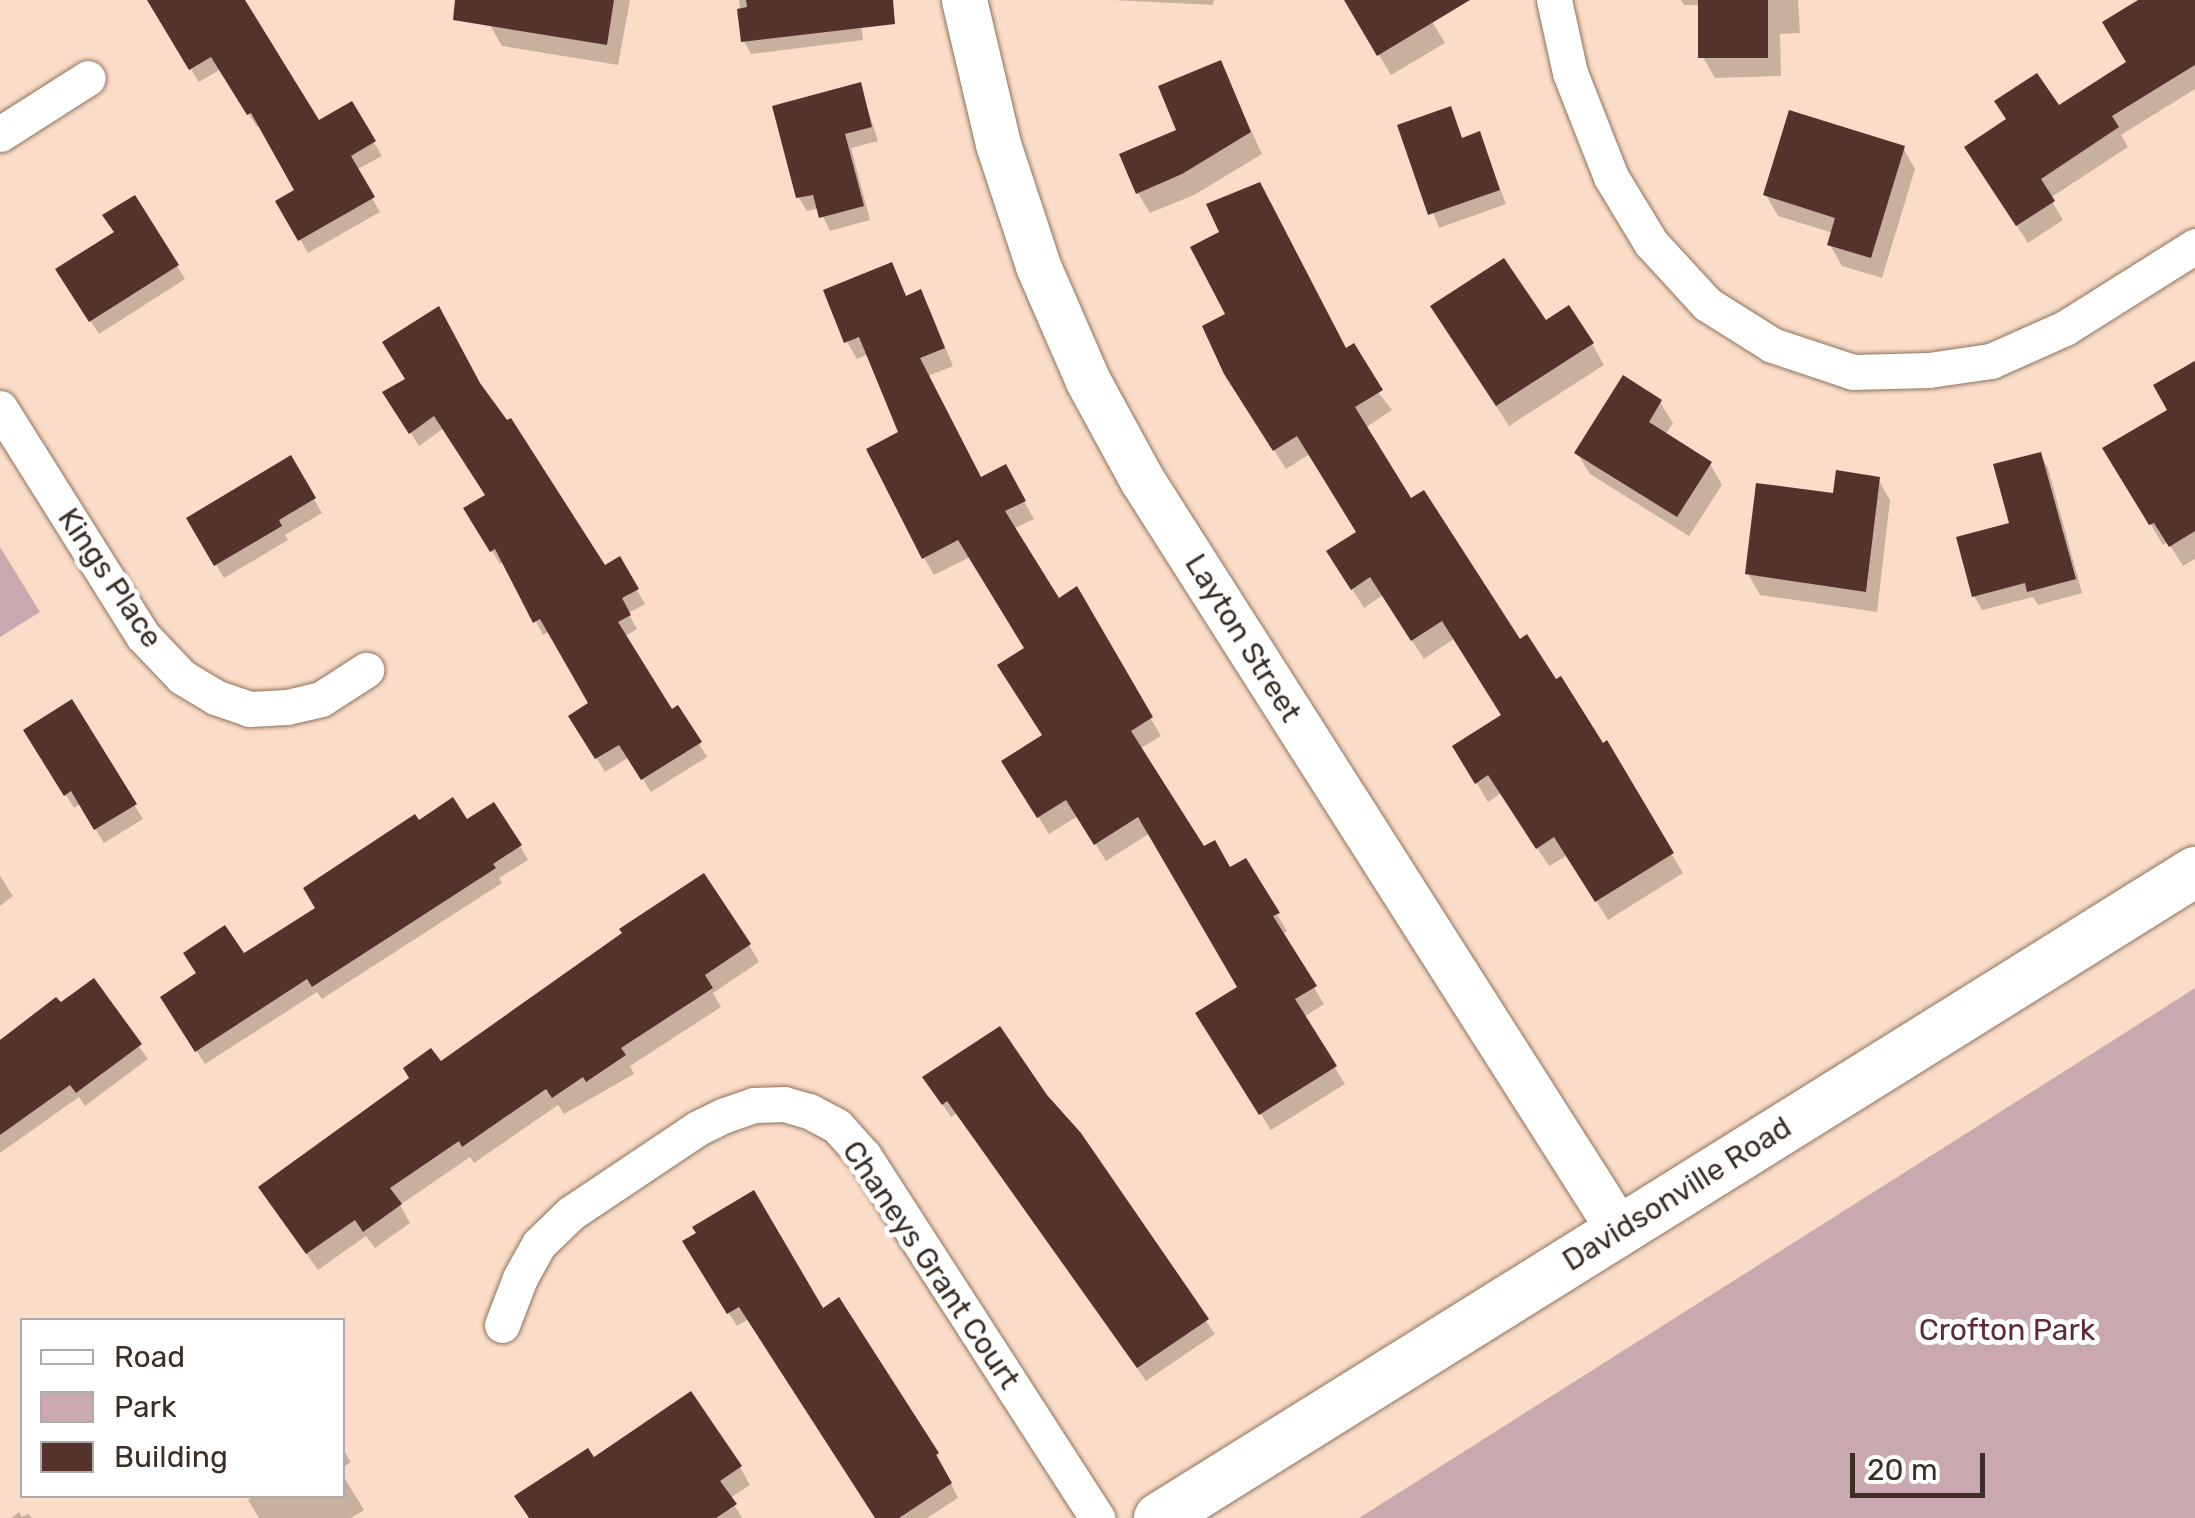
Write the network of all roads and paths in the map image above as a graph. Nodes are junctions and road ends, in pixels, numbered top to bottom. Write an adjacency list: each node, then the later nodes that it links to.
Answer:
1 (964, 0): 9 (street, Layton Street)
2 (1554, 0): 5 (street)
3 (88, 78): 4 (street)
4 (0, 134)
5 (2195, 246)
6 (0, 408): 7 (street, Kings Place)
7 (366, 670)
8 (2195, 872): 9 (main road, Davidsonville Road)
9 (1619, 1230): 12 (main road, Davidsonville Road)
10 (502, 1325): 11 (street, Chaneys Grant Court)
11 (1097, 1518)
12 (1160, 1518)

